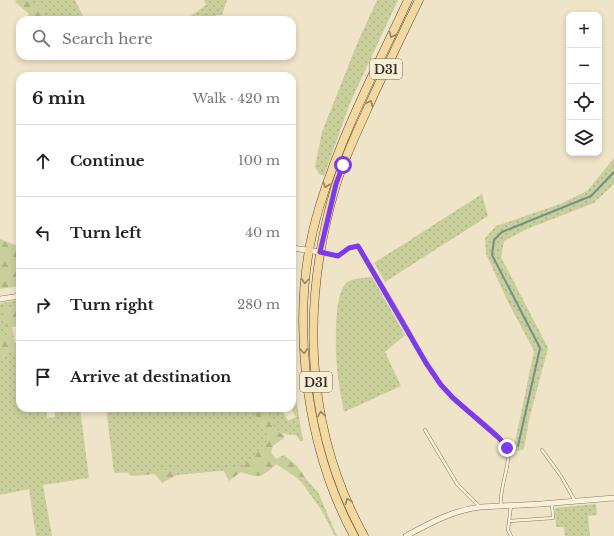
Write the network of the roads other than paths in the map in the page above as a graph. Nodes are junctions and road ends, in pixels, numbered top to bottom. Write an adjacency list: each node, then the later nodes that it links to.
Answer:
1 (408, 0): 4 (main road, D31, one-way to 4)
2 (419, 0): 5 (main road, D31, one-way to 2)
3 (296, 248): 4 (street)
4 (309, 250): 5 (street); 17 (main road, D31, one-way to 17)
5 (320, 252): 14 (lane); 18 (main road, D31, one-way to 5)
6 (16, 297): 7 (street)
7 (0, 299)
8 (425, 430): 15 (lane)
9 (542, 450): 11 (lane)
10 (614, 498): 11 (street)
11 (576, 502): 12 (street)
12 (552, 503): 13 (street); 16 (lane)
13 (511, 505): 14 (street); 16 (lane)
14 (501, 506): 15 (street)
15 (479, 507): 19 (street)
16 (509, 521): 20 (lane)
17 (354, 536)
18 (364, 536)
19 (406, 536)
20 (511, 536)

